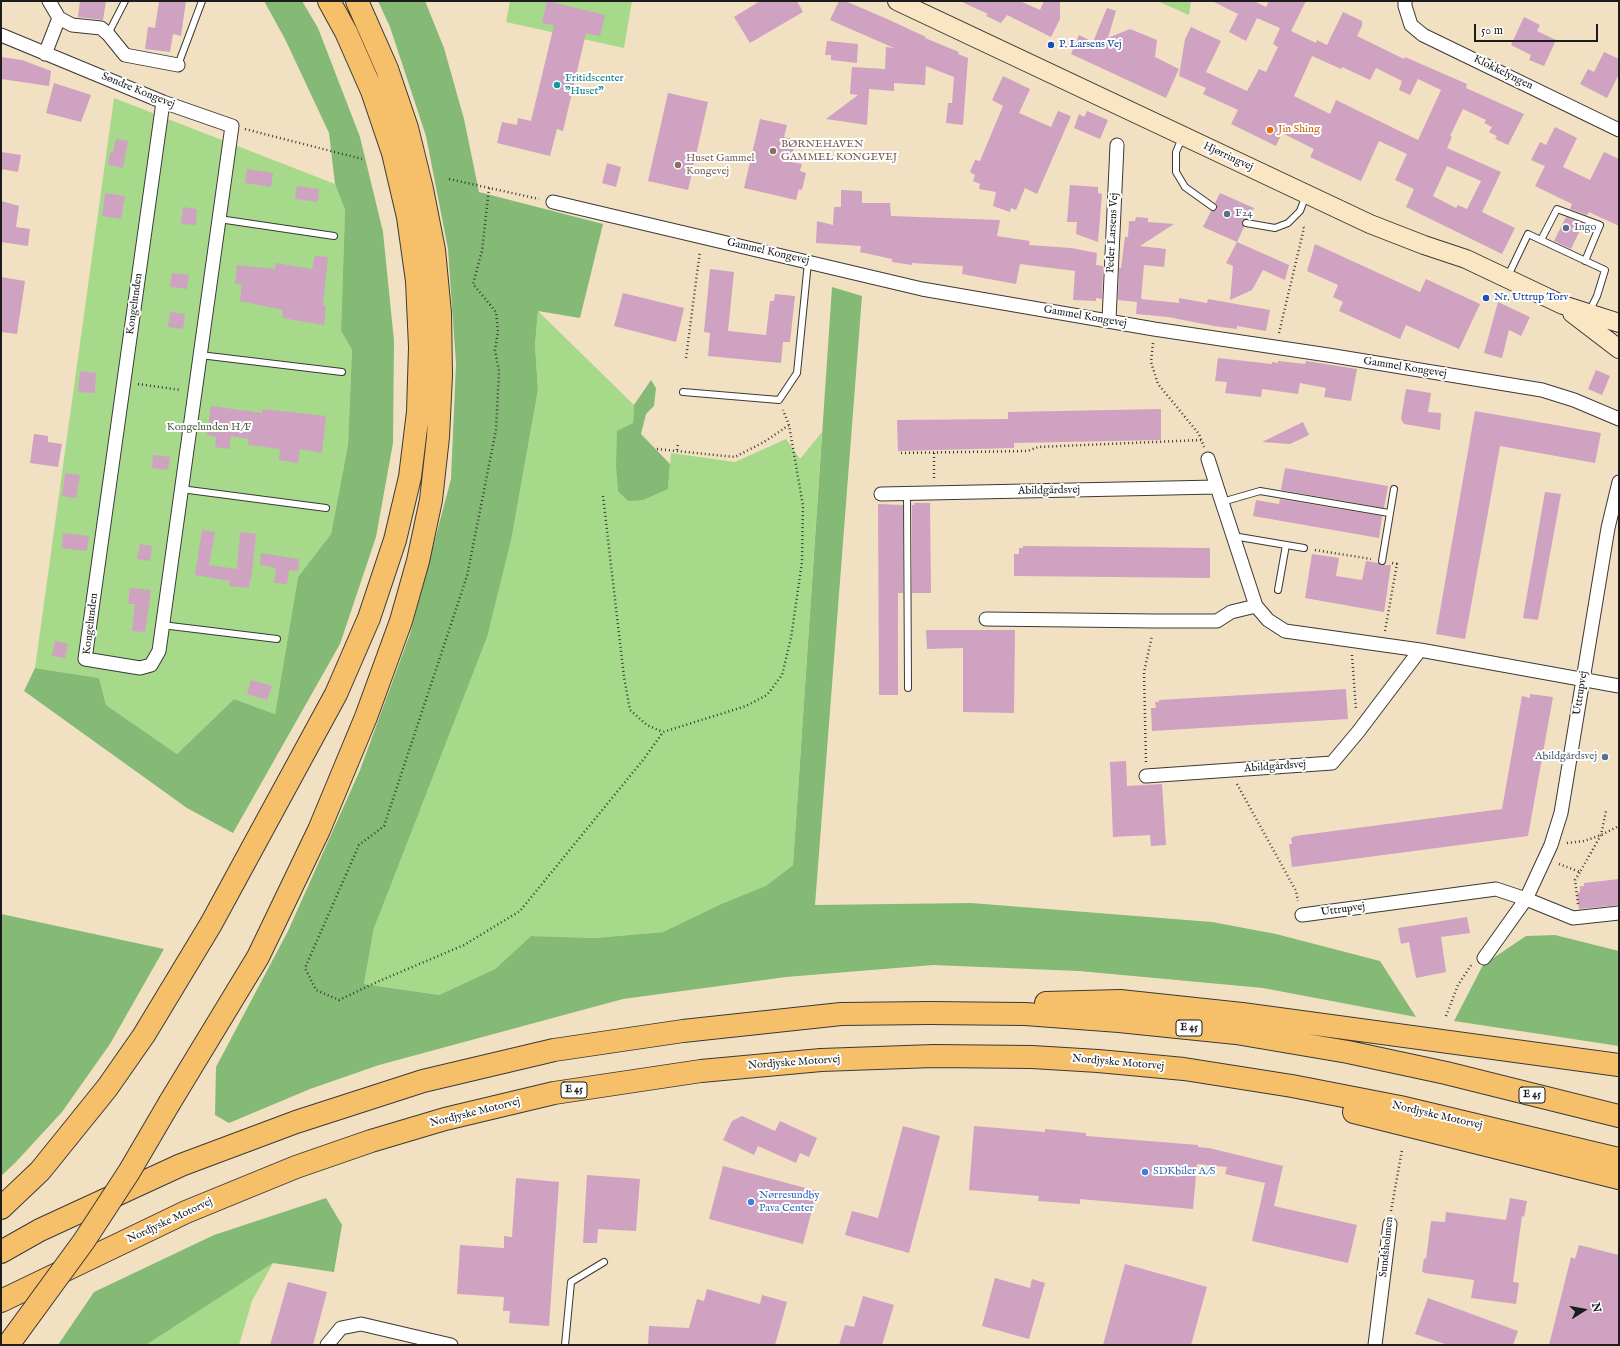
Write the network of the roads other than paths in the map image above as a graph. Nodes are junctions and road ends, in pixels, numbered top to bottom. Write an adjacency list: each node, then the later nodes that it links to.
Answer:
1 (125, 1): 9 (lane)
2 (202, 1): 12 (lane)
3 (329, 1): 71 (highway)
4 (357, 1): 76 (highway, bridge)
5 (897, 1): 16 (main road, Hjørringvej)
6 (1405, 1): 15 (street, Klokkelyngen)
7 (50, 2): 8 (street)
8 (59, 18): 9 (street); 11 (street)
9 (108, 34): 12 (street)
10 (1, 35): 11 (street, Søndre Kongevej)
11 (45, 54): 13 (street, Søndre Kongevej)
12 (178, 65)
13 (163, 102): 14 (street, Søndre Kongevej); 54 (street, Kongelunden)
14 (232, 126): 21 (street, Kongelunden)
15 (1619, 130)
16 (1183, 136): 18 (main road, Hjørringvej); 20 (lane)
17 (1117, 145): 29 (street, Peder Larsens Vej)
18 (1306, 194): 22 (lane); 27 (main road, Hjørringvej)
19 (553, 202): 26 (street, Gammel Kongevej)
20 (1212, 207)
21 (219, 219): 23 (lane); 32 (street, Kongelunden)
22 (1246, 223)
23 (334, 236)
24 (1541, 240): 25 (lane); 25 (lane); 27 (lane)
25 (1585, 261): 28 (lane)
26 (808, 262): 29 (street, Gammel Kongevej); 34 (lane)
27 (1507, 278): 28 (main road, Hjørringvej)
28 (1586, 318): 30 (main road, Hjørringvej); 31 (main road, Hjørringvej)
29 (1109, 320): 35 (street, Gammel Kongevej)
30 (1619, 323)
31 (1619, 349)
32 (200, 355): 33 (lane); 39 (street, Kongelunden)
33 (342, 372)
34 (684, 392)
35 (1619, 419)
36 (1208, 459): 38 (street)
37 (1619, 482): 46 (street, Uttrupvej)
38 (1217, 487): 42 (street, Abildgårdsvej); 43 (street)
39 (181, 489): 44 (lane); 54 (street, Kongelunden)
40 (1394, 489): 45 (lane)
41 (881, 494): 42 (street, Abildgårdsvej)
42 (907, 494): 59 (lane)
43 (1222, 502): 45 (lane); 47 (street)
44 (326, 508)
45 (1389, 513): 50 (lane)
46 (1613, 529): 57 (street, Uttrupvej)
47 (1233, 536): 48 (lane); 52 (street)
48 (1286, 545): 49 (lane); 51 (lane)
49 (1304, 548)
50 (1382, 561)
51 (1278, 590)
52 (1256, 606): 53 (street); 56 (street)
53 (986, 619)
54 (162, 625): 55 (lane)
55 (277, 639)
56 (1420, 650): 57 (street); 60 (street, Abildgårdsvej)
57 (1584, 679): 58 (street); 61 (street, Uttrupvej)
58 (1619, 686)
59 (908, 688)
60 (1146, 776)
61 (1526, 899): 62 (street, Uttrupvej); 63 (street, Uttrupvej); 64 (street, Uttrupvej)
62 (1619, 913)
63 (1302, 915)
64 (1484, 958)
65 (929, 1013): 66 (highway); 68 (highway, E 45); 73 (highway, E 45)
66 (1619, 1065)
67 (1184, 1069): 69 (highway, Nordjyske Motorvej / E 45); 70 (highway); 75 (highway, Nordjyske Motorvej / E 45)
68 (1619, 1116)
69 (1619, 1159)
70 (1619, 1178)
71 (1, 1208)
72 (1390, 1224): 80 (street, Sundsholmen)
73 (1, 1252)
74 (604, 1262): 79 (lane)
75 (1, 1301)
76 (8, 1345)
77 (327, 1345): 78 (street)
78 (451, 1345)
79 (565, 1345)
80 (1375, 1345)

